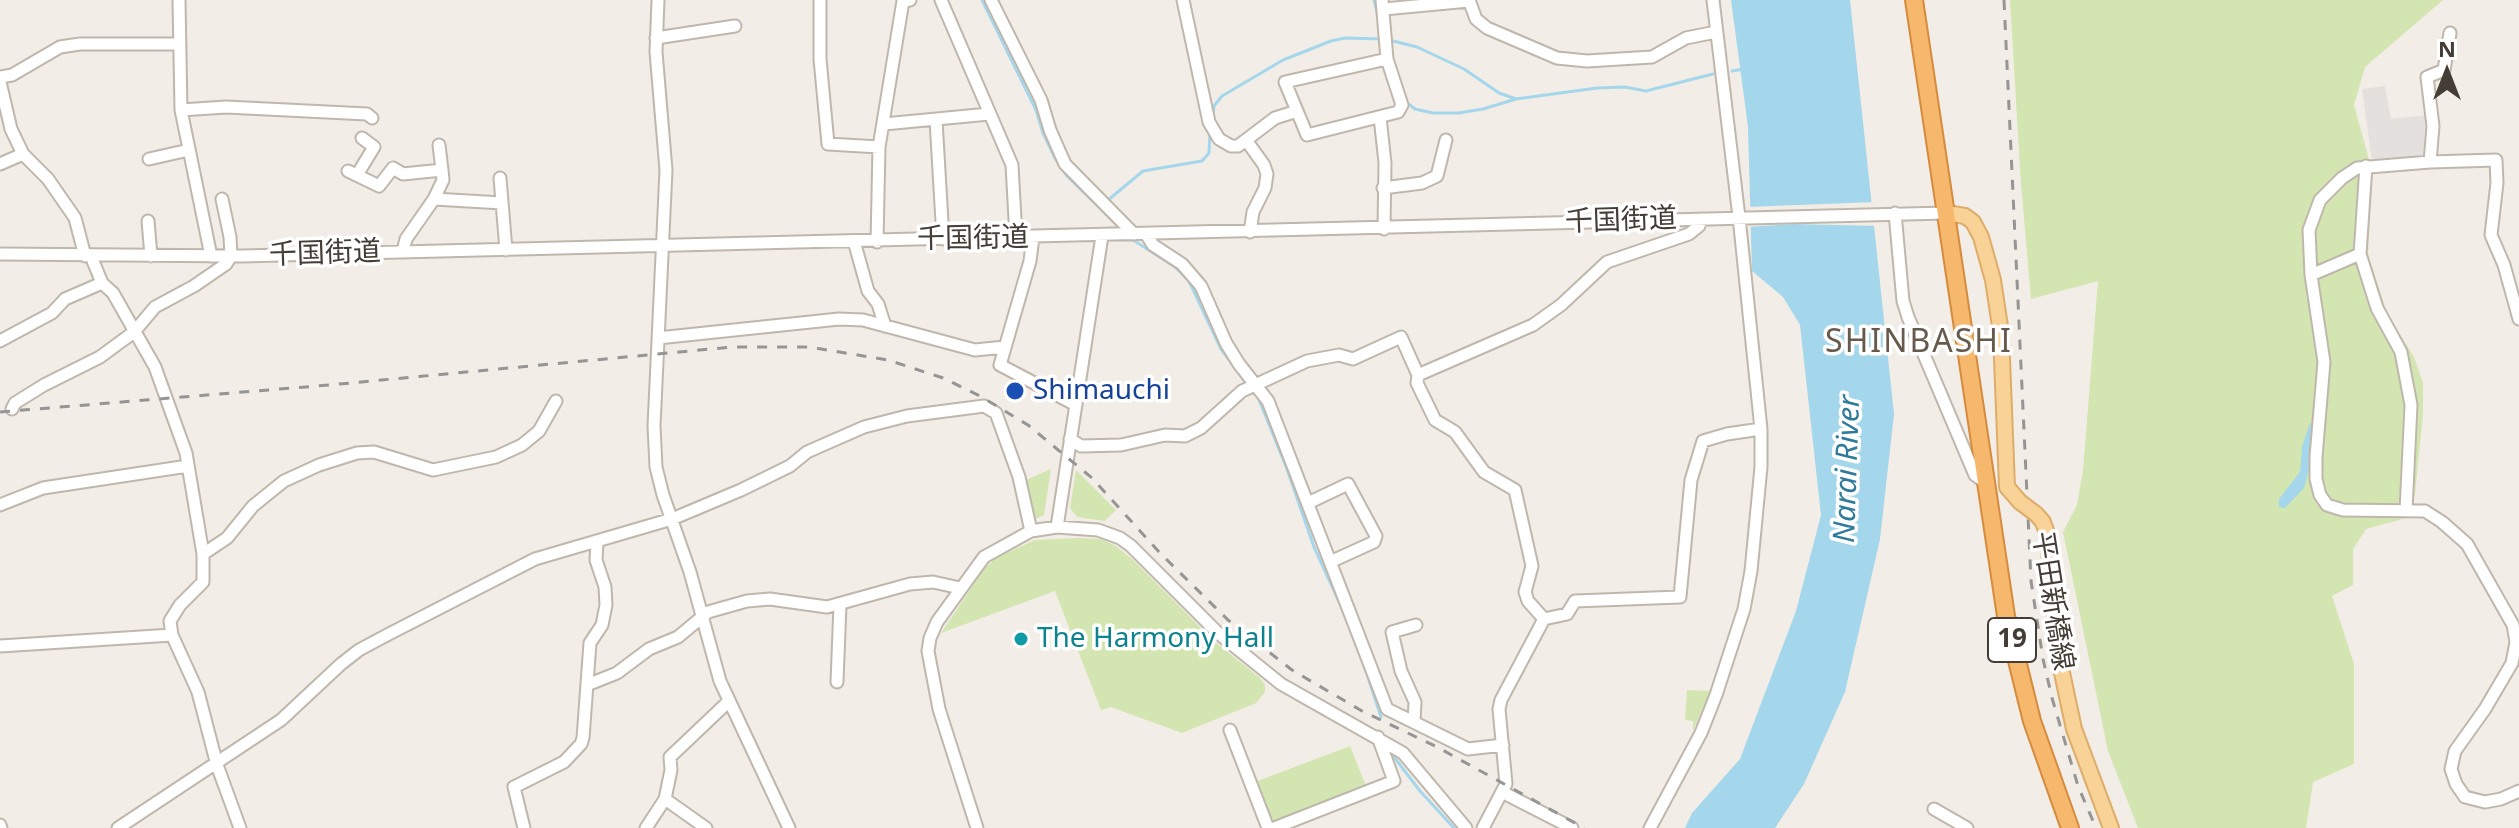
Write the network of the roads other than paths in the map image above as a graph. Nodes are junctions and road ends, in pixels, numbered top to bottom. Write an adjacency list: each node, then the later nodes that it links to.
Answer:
1 (179, 0): 16 (street)
2 (658, 0): 15 (street)
3 (820, 0): 30 (street)
4 (910, 0): 25 (street)
5 (941, 0): 21 (street)
6 (991, 0): 50 (street)
7 (1183, 0): 27 (street)
8 (1713, 0): 13 (street)
9 (1914, 0): 44 (highway, 19)
10 (1469, 1): 11 (street); 13 (street)
11 (1383, 4): 17 (street)
12 (735, 26): 15 (street)
13 (1716, 32): 45 (street)
14 (2450, 33): 34 (street)
15 (656, 38): 57 (street)
16 (179, 44): 18 (street); 19 (street)
17 (1387, 59): 20 (street); 22 (street)
18 (0, 80): 32 (street)
19 (181, 110): 23 (street); 31 (street)
20 (1297, 111): 22 (street); 27 (street)
21 (989, 114): 24 (street); 52 (street)
22 (1380, 117): 39 (street)
23 (372, 118)
24 (936, 120): 25 (street); 54 (street)
25 (884, 124): 30 (street)
26 (362, 138): 37 (street)
27 (1246, 140): 49 (street)
28 (1446, 140): 39 (street)
29 (439, 145): 37 (street)
30 (879, 147): 56 (street)
31 (189, 150): 33 (street); 64 (street)
32 (23, 154): 35 (street); 62 (street)
33 (149, 159)
34 (2430, 162): 36 (street); 68 (street)
35 (0, 164)
36 (2366, 166): 61 (street); 66 (street)
37 (442, 170): 41 (street)
38 (500, 178): 42 (street)
39 (1383, 188): 48 (street)
40 (222, 199): 65 (street)
41 (434, 199): 42 (street); 59 (street)
42 (502, 203): 58 (street)
43 (1892, 213): 44 (street, 千国街道); 45 (street, 千国街道); 81 (street)
44 (1946, 213): 82 (highway, 19); 128 (main road, 平田新橋線, bridge)
45 (1742, 217): 46 (street, 千国街道); 79 (street)
46 (1701, 219): 48 (street, 千国街道); 74 (street)
47 (148, 221): 63 (street)
48 (1384, 229): 49 (street, 千国街道)
49 (1250, 232): 50 (street, 千国街道)
50 (1133, 234): 51 (street, 千国街道); 75 (street)
51 (1102, 236): 53 (street, 千国街道); 77 (street)
52 (1016, 237): 53 (street, 千国街道); 54 (street, 千国街道)
53 (1033, 237): 73 (street)
54 (943, 239): 56 (street, 千国街道)
55 (854, 241): 56 (street, 千国街道); 57 (street, 千国街道); 69 (street)
56 (877, 242)
57 (661, 246): 58 (street, 千国街道); 71 (street)
58 (506, 250): 59 (street, 千国街道)
59 (403, 251): 65 (street, 千国街道)
60 (0, 254): 62 (street, 千国街道)
61 (2360, 254): 66 (street); 87 (street)
62 (88, 256): 63 (street, 千国街道); 67 (street)
63 (151, 256): 64 (street, 千国街道)
64 (211, 256): 65 (street, 千国街道)
65 (231, 256): 70 (street)
66 (2311, 275): 87 (street)
67 (102, 283): 70 (street); 72 (street)
68 (2519, 319)
69 (885, 326): 71 (street); 73 (street)
70 (134, 332): 78 (street); 83 (street)
71 (658, 338): 88 (street)
72 (0, 341)
73 (1005, 347): 77 (street)
74 (1418, 375): 75 (street); 97 (street)
75 (1252, 386): 80 (street); 85 (street)
76 (556, 401): 92 (street)
77 (1076, 405): 80 (street)
78 (12, 409)
79 (1761, 429): 97 (street); 125 (street)
80 (1070, 439): 89 (street)
81 (1962, 444): 82 (street); 84 (street)
82 (1980, 446): 84 (highway, 19)
83 (188, 466): 86 (street); 92 (street)
84 (1986, 483): 127 (highway, 19)
85 (1308, 503): 93 (street); 93 (street)
86 (0, 505)
87 (2406, 511): 109 (street)
88 (672, 519): 90 (street); 91 (street); 96 (street)
89 (1057, 527): 90 (street); 106 (street)
90 (1031, 531): 94 (street)
91 (597, 543): 102 (street); 108 (street)
92 (203, 554): 99 (street)
93 (1330, 562): 104 (street)
94 (960, 588): 95 (street); 119 (street)
95 (840, 605): 96 (street); 101 (street)
96 (702, 618): 102 (street); 103 (street)
97 (1544, 619): 107 (street)
98 (1416, 625): 104 (street)
99 (172, 635): 100 (street); 108 (street)
100 (0, 646)
101 (837, 682)
102 (587, 685): 115 (street)
103 (729, 701): 111 (street); 118 (street)
104 (1414, 722): 107 (street)
105 (1230, 730): 120 (street)
106 (1378, 737): 121 (street); 122 (street)
107 (1503, 745): 110 (street)
108 (217, 765): 113 (street); 114 (street)
109 (2519, 791)
110 (1502, 792): 123 (street); 124 (street)
111 (665, 799): 116 (street); 117 (street)
112 (1934, 809): 126 (street)
113 (118, 828)
114 (240, 828)
115 (524, 828)
116 (646, 828)
117 (706, 828)
118 (789, 828)
119 (977, 828)
120 (1268, 828)
121 (1274, 828)
122 (1466, 828)
123 (1483, 828)
124 (1572, 828)
125 (1650, 828)
126 (1967, 828)
127 (2070, 828)
128 (2111, 828)

